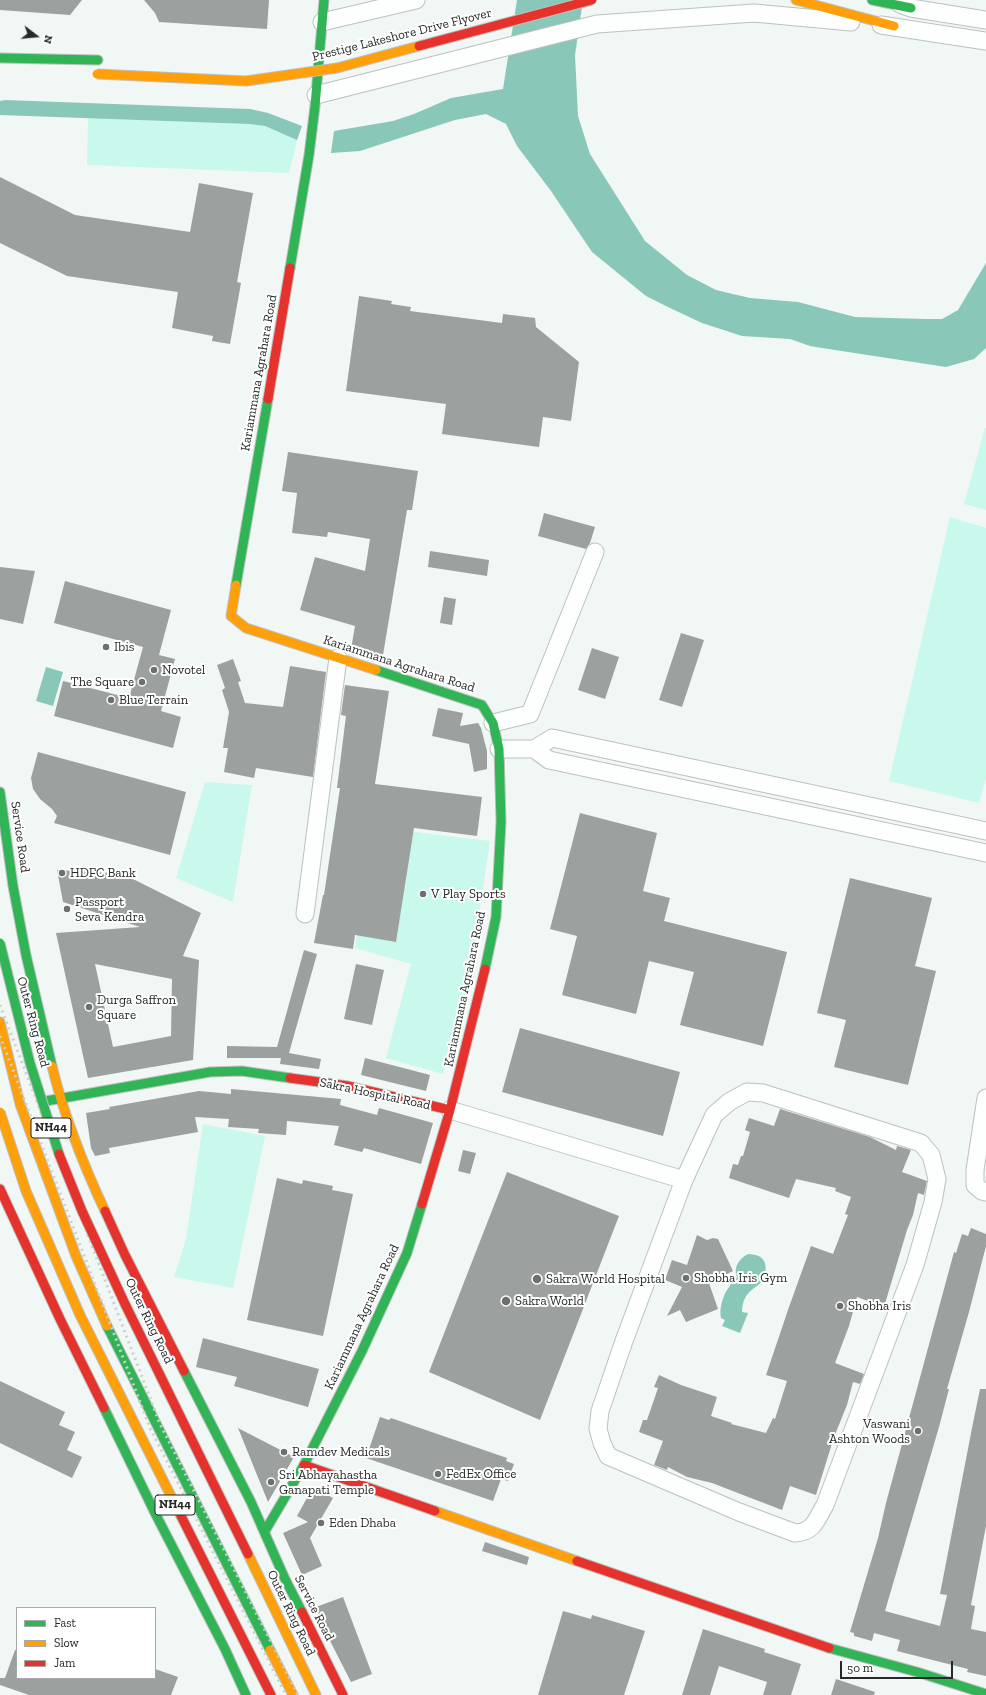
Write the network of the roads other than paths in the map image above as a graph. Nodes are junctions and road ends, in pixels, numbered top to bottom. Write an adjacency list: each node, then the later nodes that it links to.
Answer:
1 (324, 0): 9 (main road, Kariammana Agrahara Road)
2 (416, 0): 9 (street)
3 (592, 0): 16 (main road, Prestige Lakeshore Drive Flyover, bridge)
4 (796, 0): 10 (main road)
5 (872, 0): 7 (main road)
6 (889, 0): 7 (street)
7 (911, 8): 8 (street)
8 (986, 20)
9 (322, 22): 17 (main road, Kariammana Agrahara Road)
10 (894, 26): 11 (street); 17 (street)
11 (986, 41)
12 (327, 56): 14 (main road, Prestige Lakeshore Drive Flyover)
13 (0, 58): 15 (main road)
14 (312, 58)
15 (102, 61)
16 (93, 74)
17 (316, 95): 19 (main road, Kariammana Agrahara Road)
18 (595, 552): 20 (street)
19 (338, 658): 20 (main road, Kariammana Agrahara Road); 26 (street)
20 (493, 724): 21 (main road, Kariammana Agrahara Road)
21 (499, 749): 22 (street); 35 (main road, Kariammana Agrahara Road)
22 (534, 749): 24 (street); 25 (street)
23 (0, 792): 28 (main road, Service Road)
24 (986, 831)
25 (986, 853)
26 (305, 914)
27 (0, 943): 48 (main road, Outer Ring Road / NH44, bridge)
28 (19, 956): 29 (main road); 32 (main road, Service Road)
29 (0, 960)
30 (0, 1022): 33 (main road)
31 (986, 1098): 38 (street)
32 (60, 1100): 33 (main road, Sakra Hospital Road); 35 (main road, Sakra Hospital Road); 39 (main road, Service Road)
33 (26, 1103): 34 (main road, Sakra Hospital Road); 40 (main road)
34 (4, 1107): 46 (main road, NH44, bridge)
35 (450, 1110): 36 (street, Sakra Hospital Road); 42 (main road, Kariammana Agrahara Road)
36 (684, 1180): 36 (street)
37 (0, 1189): 41 (main road)
38 (986, 1192)
39 (118, 1241): 40 (main road); 43 (main road, Service Road)
40 (79, 1260): 41 (main road); 47 (main road)
41 (48, 1276): 45 (main road)
42 (304, 1465): 43 (main road, Kariammana Agrahara Road); 44 (main road)
43 (266, 1531): 49 (main road, Service Road)
44 (986, 1694)
45 (246, 1695)
46 (271, 1695)
47 (293, 1695)
48 (316, 1695)
49 (343, 1695)

